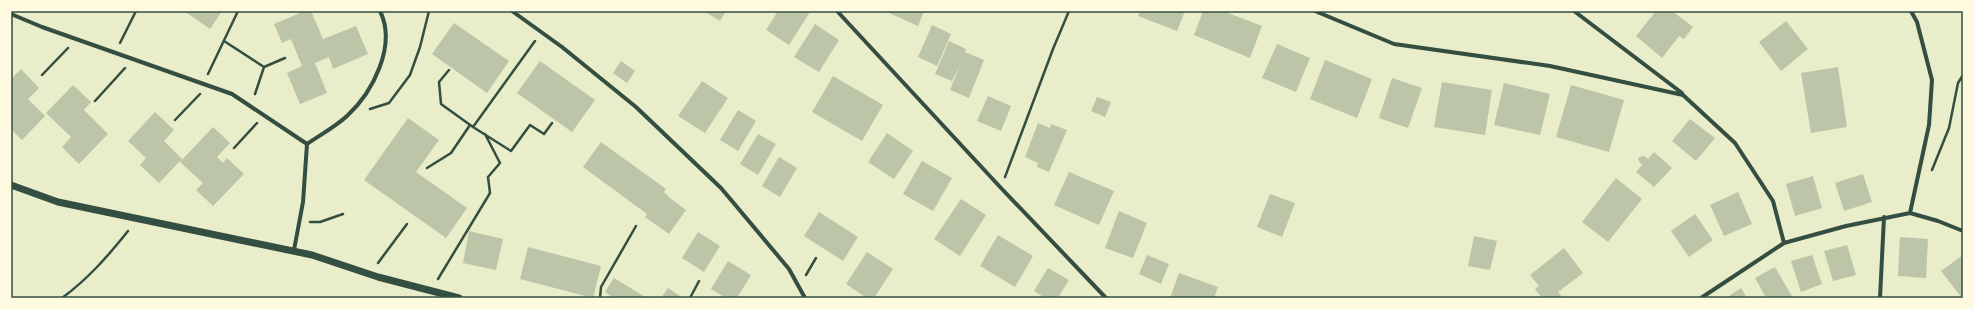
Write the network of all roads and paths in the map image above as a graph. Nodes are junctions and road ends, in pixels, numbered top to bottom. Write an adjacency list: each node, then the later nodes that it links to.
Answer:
1 (136, 11): 15 (path)
2 (238, 11): 14 (path)
3 (380, 11): 28 (street)
4 (429, 11): 28 (path)
5 (512, 11): 12 (street)
6 (838, 11): 39 (street)
7 (1069, 11): 39 (path)
8 (1315, 11): 24 (street)
9 (1574, 11): 24 (street)
10 (1911, 11): 37 (street)
11 (11, 14): 13 (street)
12 (541, 32): 32 (path); 53 (street)
13 (76, 39): 15 (street); 21 (path)
14 (224, 41): 18 (path); 22 (path)
15 (115, 52): 17 (street)
16 (285, 58): 18 (path)
17 (134, 59): 22 (street); 25 (path)
18 (264, 67): 26 (path)
19 (449, 70): 31 (path)
20 (1963, 75): 37 (path)
21 (42, 76)
22 (203, 84): 23 (street)
23 (208, 85): 26 (street); 29 (path)
24 (1683, 95): 48 (street)
25 (95, 101)
26 (251, 106): 27 (street)
27 (264, 115): 34 (street); 35 (path)
28 (348, 115): 34 (street)
29 (176, 120)
30 (552, 123): 33 (path)
31 (470, 125): 32 (path); 36 (path)
32 (474, 127): 33 (path)
33 (485, 134): 54 (path)
34 (307, 144): 44 (street)
35 (234, 148)
36 (427, 168)
37 (1916, 180): 40 (street)
38 (11, 186): 43 (street)
39 (1001, 188): 60 (street)
40 (1910, 213): 42 (street); 47 (street)
41 (343, 214): 44 (path)
42 (1884, 217): 48 (street); 62 (street)
43 (137, 219): 49 (street); 55 (path)
44 (300, 221): 49 (street)
45 (407, 224): 51 (path)
46 (636, 226): 57 (path)
47 (1963, 231)
48 (1784, 243): 61 (street)
49 (294, 250): 54 (street)
50 (816, 258): 53 (path)
51 (378, 263)
52 (699, 281): 58 (path)
53 (799, 287): 59 (street)
54 (430, 291): 56 (street)
55 (62, 298)
56 (459, 298)
57 (600, 298)
58 (690, 298)
59 (805, 298)
60 (1106, 298)
61 (1701, 298)
62 (1880, 298)

